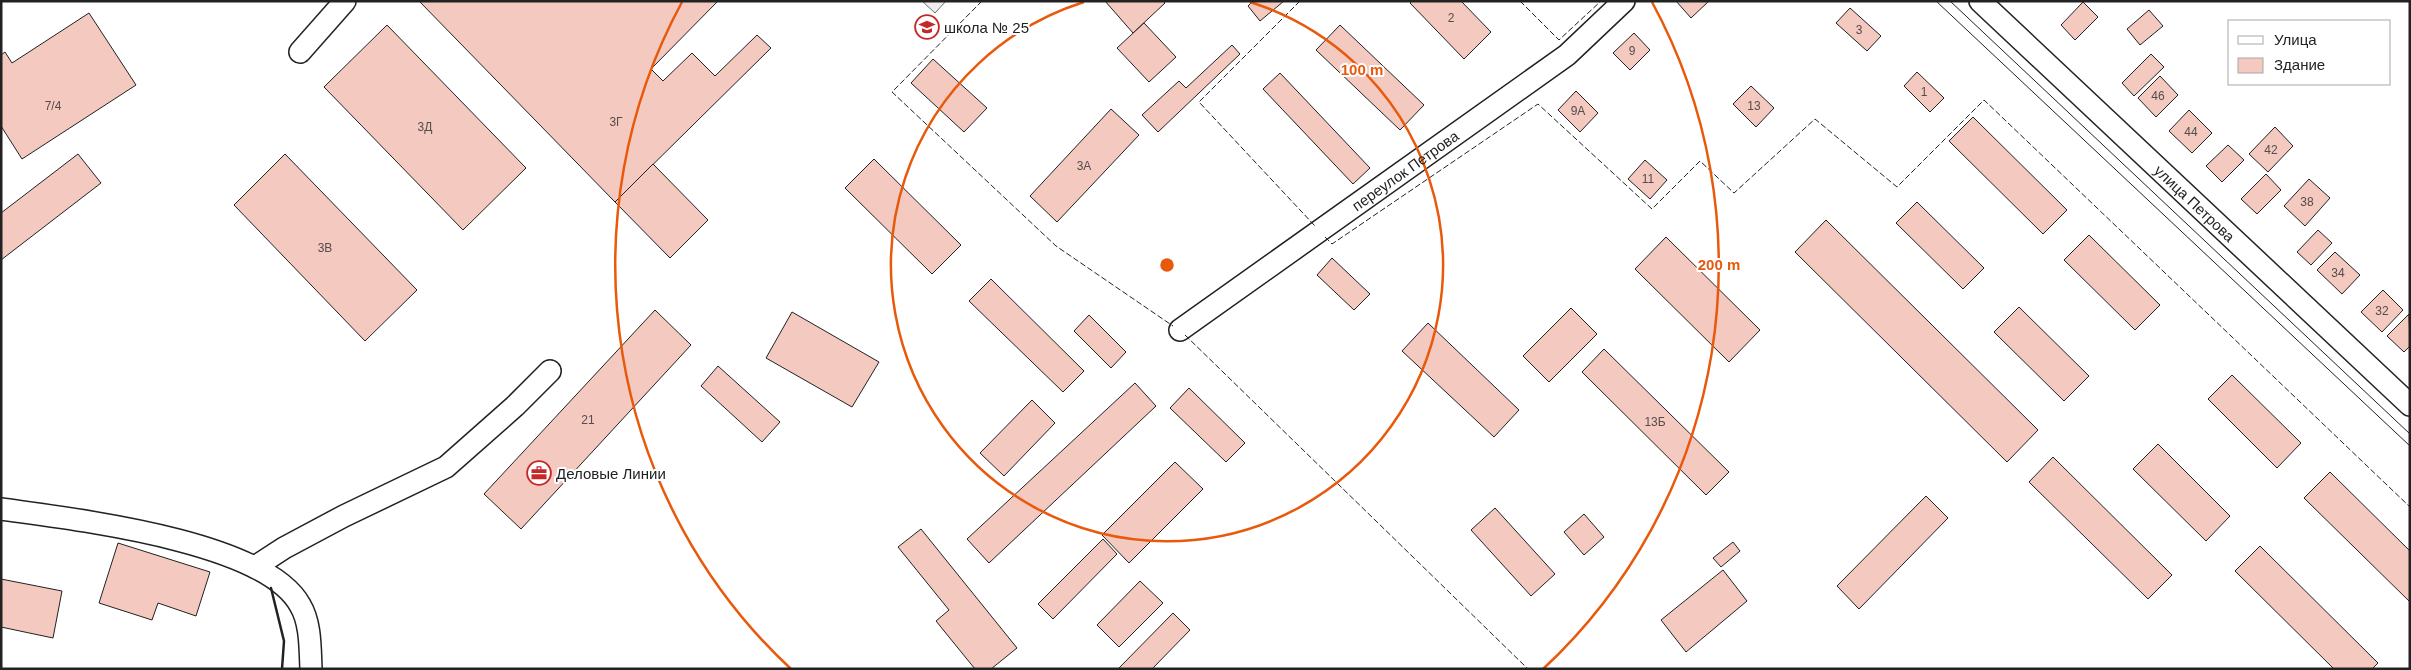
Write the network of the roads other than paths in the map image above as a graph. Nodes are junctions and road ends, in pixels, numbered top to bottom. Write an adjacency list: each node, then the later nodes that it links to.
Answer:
1 (345, 1): 4 (street)
2 (1624, 1): 5 (street, переулок Петрова)
3 (1980, 1): 7 (street, улица Петрова)
4 (300, 52)
5 (1180, 330)
6 (550, 371): 9 (street)
7 (2410, 405)
8 (1, 509): 9 (street)
9 (255, 567): 10 (street)
10 (311, 669)

